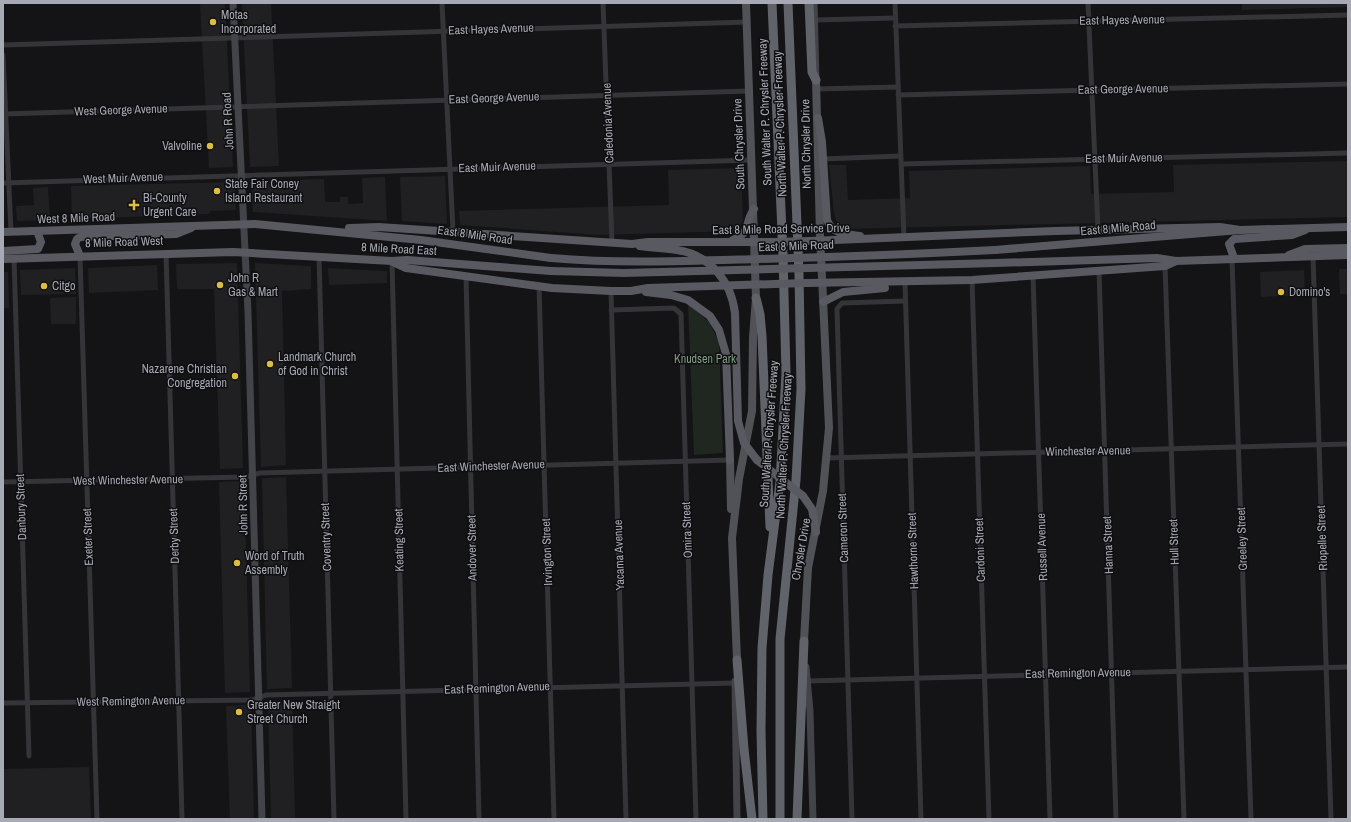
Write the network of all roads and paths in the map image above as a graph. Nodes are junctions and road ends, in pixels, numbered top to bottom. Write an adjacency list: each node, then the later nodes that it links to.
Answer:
1 (233, 3): 19 (main road, John R Road)
2 (442, 3): 18 (street)
3 (603, 3): 16 (street, Caledonia Avenue)
4 (746, 3): 15 (main road, South Chrysler Drive)
5 (772, 3): 120 (highway, South Walter P. Chrysler Freeway)
6 (788, 3): 61 (highway, North Walter P. Chrysler Freeway)
7 (809, 3): 23 (highway)
8 (814, 3): 13 (main road, North Chrysler Drive)
9 (895, 3): 12 (street)
10 (1088, 3): 14 (street)
11 (1348, 15): 14 (street, East Hayes Avenue)
12 (895, 18): 13 (street); 17 (street)
13 (814, 20): 23 (main road, North Chrysler Drive)
14 (1089, 21): 17 (street, East Hayes Avenue); 25 (street)
15 (747, 22): 16 (street, East Hayes Avenue); 26 (main road, South Chrysler Drive)
16 (604, 26): 18 (street, East Hayes Avenue); 28 (street, Caledonia Avenue)
17 (896, 26): 24 (street)
18 (443, 31): 19 (street, East Hayes Avenue); 29 (street)
19 (235, 37): 20 (street, East Hayes Avenue); 30 (main road, John R Road)
20 (3, 45)
21 (3, 56): 31 (street)
22 (1348, 84): 25 (street, East George Avenue)
23 (816, 85): 24 (street); 32 (main road, North Chrysler Drive)
24 (898, 87): 27 (street)
25 (1092, 90): 27 (street, East George Avenue); 35 (street)
26 (749, 91): 28 (street, East George Avenue); 36 (main road, South Chrysler Drive)
27 (898, 94): 34 (street)
28 (607, 95): 29 (street, East George Avenue); 38 (street, Caledonia Avenue)
29 (447, 99): 30 (street, East George Avenue); 40 (street)
30 (238, 105): 31 (street, West George Avenue); 41 (main road, John R Road)
31 (4, 114): 42 (street)
32 (818, 118): 37 (highway)
33 (1348, 153): 35 (street, East Muir Avenue)
34 (900, 156): 37 (street); 39 (street)
35 (1095, 159): 39 (street, East Muir Avenue); 50 (street)
36 (752, 160): 38 (street, East Muir Avenue); 44 (main road, South Chrysler Drive)
37 (821, 162): 57 (highway); 59 (main road, North Chrysler Drive)
38 (609, 164): 40 (street, East Muir Avenue); 62 (street, Caledonia Avenue)
39 (901, 164): 55 (street)
40 (450, 168): 41 (street, East Muir Avenue); 54 (street)
41 (242, 174): 42 (street, West Muir Avenue); 45 (main road, John R Road)
42 (9, 182): 43 (street, West Muir Avenue); 53 (street)
43 (3, 183)
44 (754, 209): 58 (highway); 60 (main road, South Chrysler Drive)
45 (245, 224): 46 (highway, West 8 Mile Road); 49 (highway, East 8 Mile Road); 56 (main road, John R Road)
46 (200, 225): 52 (highway, West 8 Mile Road); 69 (highway)
47 (1348, 227): 48 (highway, East 8 Mile Road)
48 (1310, 228): 51 (highway, East 8 Mile Road); 74 (highway)
49 (322, 229): 51 (highway, East 8 Mile Road, bridge); 54 (highway, East 8 Mile Road Service Drive)
50 (1098, 230): 51 (highway, East 8 Mile Road Service Drive); 55 (highway, East 8 Mile Road Service Drive)
51 (1240, 230)
52 (37, 231): 53 (highway, West 8 Mile Road); 65 (highway)
53 (7, 232)
54 (453, 232): 62 (highway, East 8 Mile Road Service Drive)
55 (904, 238): 57 (highway, East 8 Mile Road Service Drive)
56 (246, 239): 66 (main road, John R Street)
57 (884, 239): 59 (highway, East 8 Mile Road Service Drive)
58 (728, 241): 60 (highway, East 8 Mile Road Service Drive); 63 (highway, East 8 Mile Road Service Drive)
59 (820, 241): 61 (highway, East 8 Mile Road Service Drive, bridge); 85 (main road, North Chrysler Drive)
60 (755, 242): 61 (highway, East 8 Mile Road Service Drive, bridge); 87 (main road, South Chrysler Drive)
61 (796, 242): 158 (highway, North Walter P. Chrysler Freeway)
62 (612, 243): 63 (highway, East 8 Mile Road Service Drive)
63 (632, 244): 88 (highway)
64 (1348, 248): 72 (highway)
65 (3, 251)
66 (246, 252): 67 (highway, 8 Mile Road West); 70 (highway, 8 Mile Road East); 113 (main road, John R Street)
67 (166, 253): 69 (highway, 8 Mile Road West); 114 (street, Derby Street)
68 (1348, 255): 71 (highway, East 8 Mile Road)
69 (80, 256): 73 (highway, 8 Mile Road West); 115 (street, Exeter Street)
70 (319, 256): 76 (highway, 8 Mile Road East); 112 (street, Coventry Street)
71 (1313, 256): 72 (highway, East 8 Mile Road); 96 (street, Riopelle Street)
72 (1283, 257): 74 (highway, East 8 Mile Road)
73 (14, 258): 75 (highway, 8 Mile Road West); 117 (street, Danbury Street)
74 (1233, 258): 77 (highway, East 8 Mile Road); 98 (street, Greeley Street)
75 (3, 259)
76 (392, 261): 80 (highway, 8 Mile Road East); 81 (highway); 111 (street, Keating Street)
77 (1176, 261): 78 (highway, East 8 Mile Road); 80 (highway, East 8 Mile Road, bridge)
78 (1165, 266): 79 (highway, East 8 Mile Road); 99 (street, Hull Street)
79 (1099, 270): 82 (highway, East 8 Mile Road); 100 (street, Hanna Street)
80 (551, 271)
81 (466, 276): 86 (highway); 110 (street, Andover Street)
82 (1033, 276): 83 (highway, East 8 Mile Road); 101 (street, Russell Avenue)
83 (972, 280): 84 (highway, East 8 Mile Road); 102 (street, Cardoni Street)
84 (905, 282): 85 (highway, East 8 Mile Road); 92 (street, Hawthorne Street); 93 (highway)
85 (822, 284): 87 (highway, East 8 Mile Road, bridge); 93 (main road, Chrysler Drive)
86 (539, 285): 89 (highway); 109 (street, Irvington Street)
87 (756, 285): 88 (highway); 91 (main road)
88 (727, 286): 90 (highway); 97 (highway)
89 (611, 291): 90 (highway); 94 (street, Yacama Avenue)
90 (628, 291): 106 (highway)
91 (756, 298): 97 (main road); 120 (highway)
92 (905, 301): 103 (street, Hawthorne Street); 104 (street, Cameron Street)
93 (823, 302): 105 (main road, Chrysler Drive)
94 (611, 310): 107 (street, Omira Street); 108 (street, Yacama Avenue)
95 (1348, 444): 96 (street, Winchester Avenue)
96 (1319, 445): 98 (street, Winchester Avenue); 124 (street, Riopelle Street)
97 (746, 446): 118 (highway, bridge); 119 (main road)
98 (1239, 446): 99 (street, Winchester Avenue); 125 (street, Greeley Street)
99 (1170, 448): 100 (street, Winchester Avenue); 126 (street, Hull Street)
100 (1106, 450): 101 (street, Winchester Avenue); 127 (street, Hanna Street)
101 (1039, 452): 102 (street, Winchester Avenue); 128 (street, Russell Avenue)
102 (978, 453): 103 (street, Winchester Avenue); 129 (street, Cardoni Street)
103 (910, 455): 104 (street, Winchester Avenue); 130 (street, Hawthorne Street)
104 (841, 457): 105 (street, Winchester Avenue); 131 (street, Cameron Street)
105 (827, 458): 118 (main road, Chrysler Drive)
106 (730, 460): 107 (street, East Winchester Avenue); 119 (main road)
107 (685, 461): 108 (street, East Winchester Avenue); 134 (street, Omira Street)
108 (616, 463): 109 (street, East Winchester Avenue); 135 (street, Yacama Avenue)
109 (544, 465): 110 (street, East Winchester Avenue); 136 (street, Irvington Street)
110 (470, 467): 111 (street, East Winchester Avenue); 137 (street, Andover Street)
111 (397, 469): 112 (street, East Winchester Avenue); 138 (street, Keating Street)
112 (324, 471): 113 (street, East Winchester Avenue); 139 (street, Coventry Street)
113 (253, 475): 114 (street, West Winchester Avenue); 140 (main road, John R Street)
114 (172, 478): 115 (street, West Winchester Avenue); 141 (street, Derby Street)
115 (87, 480): 117 (street, West Winchester Avenue); 142 (street, Exeter Street)
116 (3, 482): 117 (street, West Winchester Avenue)
117 (20, 482): 144 (street, Danbury Street)
118 (816, 532): 121 (main road, Chrysler Drive)
119 (732, 538): 122 (main road)
120 (772, 548): 157 (highway, South Walter P. Chrysler Freeway)
121 (804, 641): 132 (main road, Chrysler Drive); 159 (highway)
122 (737, 660): 133 (main road); 156 (highway)
123 (1348, 667): 124 (street, East Remington Avenue)
124 (1326, 668): 125 (street, East Remington Avenue); 168 (street, Riopelle Street)
125 (1246, 669): 126 (street, East Remington Avenue); 167 (street, Greeley Street)
126 (1179, 671): 127 (street, East Remington Avenue); 166 (street, Hull Street)
127 (1112, 672): 128 (street, East Remington Avenue); 165 (street, Hanna Street)
128 (1046, 674): 129 (street, East Remington Avenue); 164 (street, Russell Avenue)
129 (984, 676): 130 (street, East Remington Avenue); 163 (street, Cardoni Street)
130 (917, 678): 131 (street, East Remington Avenue); 162 (street, Hawthorne Street)
131 (849, 680): 132 (street, East Remington Avenue); 161 (street, Cameron Street)
132 (808, 681): 160 (main road, Chrysler Drive)
133 (735, 683): 134 (street, East Remington Avenue); 155 (main road)
134 (692, 684): 135 (street, East Remington Avenue); 154 (street, Omira Street)
135 (623, 685): 136 (street, East Remington Avenue); 153 (street, Yacama Avenue)
136 (550, 687): 137 (street, East Remington Avenue); 152 (street, Irvington Street)
137 (476, 689): 138 (street, East Remington Avenue); 151 (street, Andover Street)
138 (402, 691): 139 (street, East Remington Avenue); 150 (street, Keating Street)
139 (331, 693): 140 (street, East Remington Avenue); 149 (street, Coventry Street)
140 (259, 697): 141 (street, West Remington Avenue); 148 (main road, John R Street)
141 (179, 700): 142 (street, West Remington Avenue); 147 (street, Derby Street)
142 (93, 702): 144 (street, West Remington Avenue); 146 (street, Exeter Street)
143 (3, 703): 144 (street, West Remington Avenue)
144 (27, 703): 145 (street, Danbury Street)
145 (29, 756)
146 (97, 819)
147 (182, 819)
148 (262, 819)
149 (334, 819)
150 (406, 819)
151 (479, 819)
152 (554, 819)
153 (626, 819)
154 (696, 819)
155 (736, 819)
156 (752, 819)
157 (763, 819)
158 (780, 819)
159 (797, 819)
160 (813, 819)
161 (852, 819)
162 (921, 819)
163 (989, 819)
164 (1050, 819)
165 (1116, 819)
166 (1184, 819)
167 (1251, 819)
168 (1331, 819)

